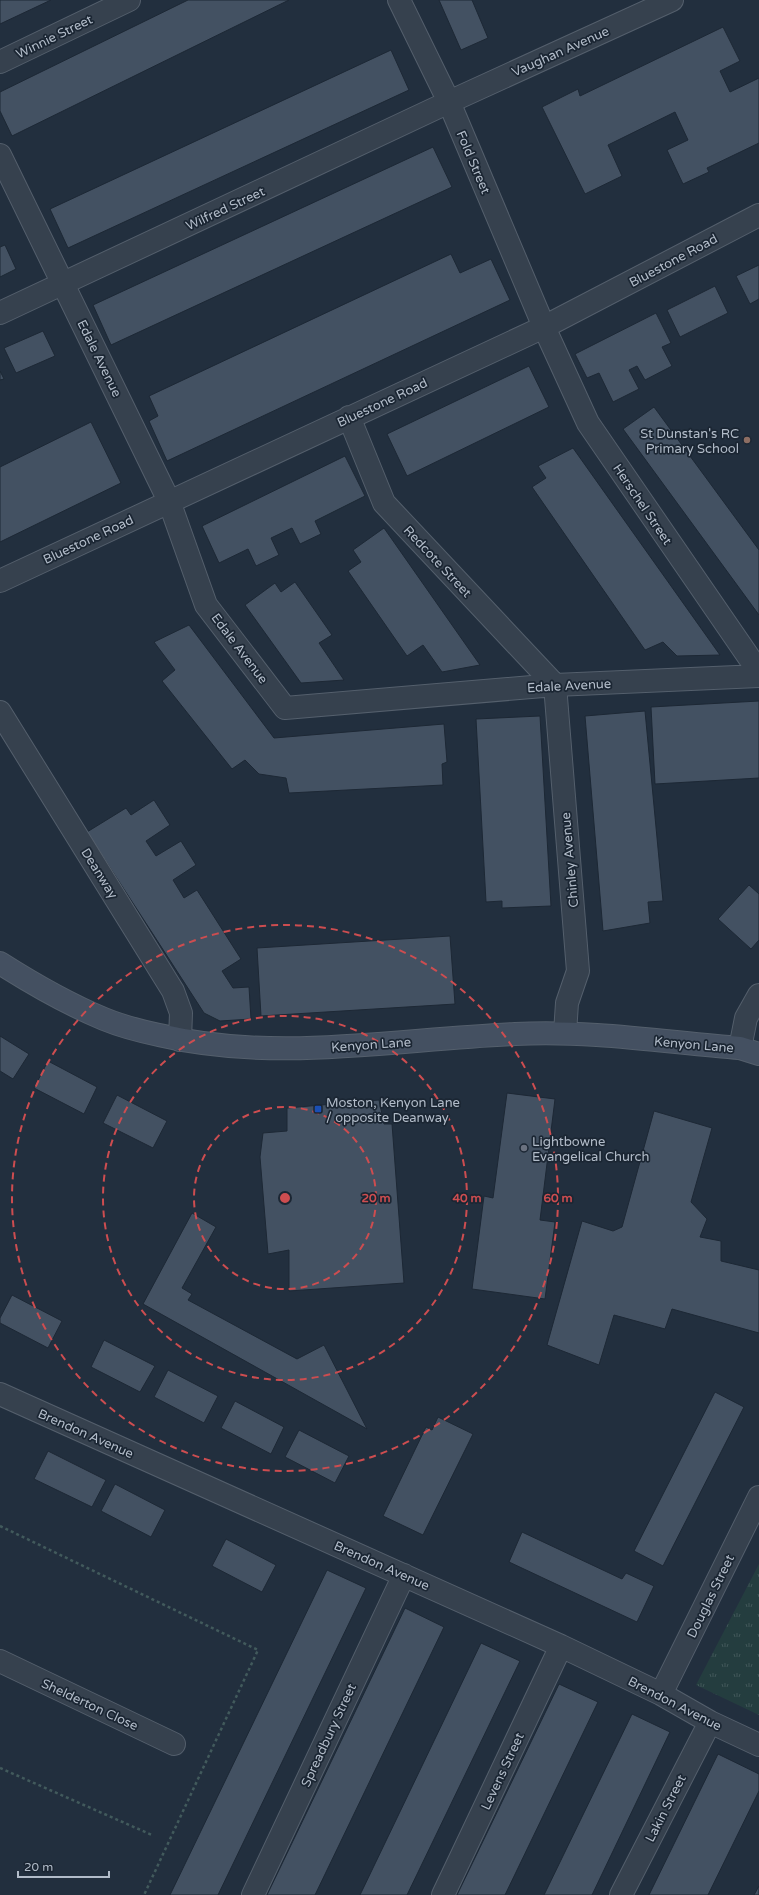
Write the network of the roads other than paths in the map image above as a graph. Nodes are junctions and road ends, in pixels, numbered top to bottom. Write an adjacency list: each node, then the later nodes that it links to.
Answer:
1 (129, 0): 4 (street, Winnie Street)
2 (399, 0): 5 (street, Fold Street)
3 (672, 0): 5 (street, Vaughan Avenue)
4 (0, 62)
5 (449, 102): 8 (street, Wilfred Street); 10 (street, Fold Street)
6 (0, 155): 8 (street, Edale Avenue)
7 (759, 215): 10 (street, Bluestone Road)
8 (64, 284): 9 (street, Wilfred Street); 12 (street, Edale Avenue)
9 (0, 313)
10 (544, 327): 11 (street, Bluestone Road); 14 (street, Herschel Street)
11 (349, 417): 12 (street, Bluestone Road); 16 (street, Redcote Street)
12 (169, 502): 13 (street, Bluestone Road); 16 (street, Edale Avenue)
13 (0, 581)
14 (759, 672)
15 (759, 676): 16 (street, Edale Avenue)
16 (555, 685): 20 (street, Chinley Avenue)
17 (0, 712): 21 (street, Deanway)
18 (0, 963): 21 (street, Kenyon Lane)
19 (759, 995): 22 (street)
20 (565, 1033): 21 (street, Kenyon Lane); 22 (street, Kenyon Lane)
21 (180, 1040)
22 (749, 1051)
23 (0, 1394): 25 (street, Brendon Avenue)
24 (759, 1497): 28 (street, Douglas Street)
25 (404, 1575): 26 (street, Brendon Avenue); 32 (street, Spreadbury Street)
26 (561, 1646): 28 (street, Brendon Avenue); 33 (street, Levens Street)
27 (2, 1667): 30 (street, Shelderton Close)
28 (661, 1694): 29 (street, Brendon Avenue)
29 (710, 1722): 31 (street, Brendon Avenue); 34 (street, Lakin Street)
30 (174, 1744)
31 (759, 1745)
32 (253, 1895)
33 (443, 1895)
34 (621, 1895)

